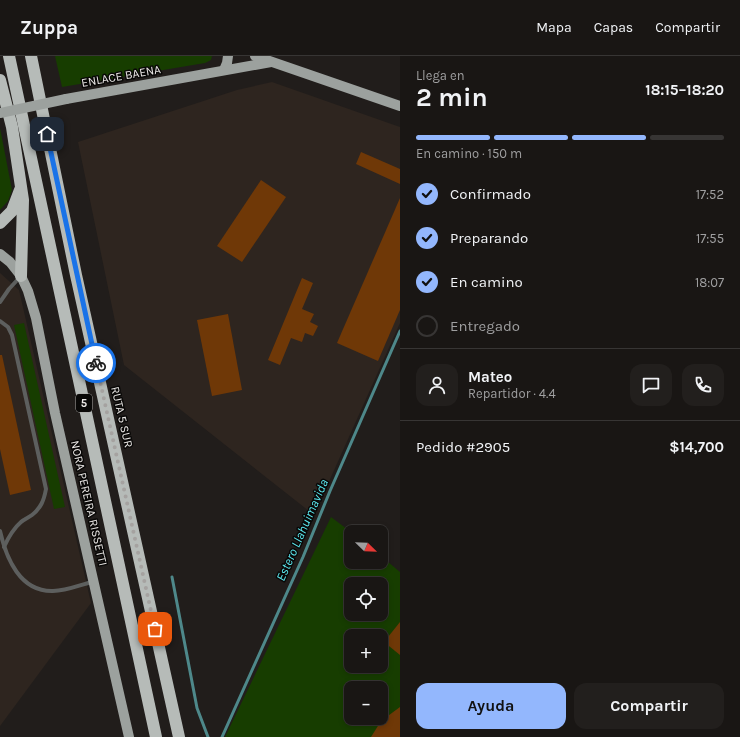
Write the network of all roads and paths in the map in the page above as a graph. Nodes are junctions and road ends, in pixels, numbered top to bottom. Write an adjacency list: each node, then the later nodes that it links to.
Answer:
1 (9, 56): 20 (highway, 5)
2 (31, 56): 21 (highway, RUTA 5 SUR / 5)
3 (228, 56): 6 (main road)
4 (255, 56): 5 (main road)
5 (271, 62): 6 (main road, ENLACE BAENA); 8 (main road)
6 (224, 70): 9 (main road, ENLACE BAENA, bridge)
7 (0, 80): 10 (highway)
8 (400, 106)
9 (0, 113)
10 (22, 185): 11 (highway); 13 (highway)
11 (0, 223)
12 (0, 254): 13 (main road, NORA PEREIRA RISSETTI)
13 (21, 276): 14 (lane); 18 (main road, NORA PEREIRA RISSETTI)
14 (0, 302)
15 (0, 321): 17 (lane)
16 (0, 531): 17 (lane)
17 (4, 547): 18 (lane)
18 (93, 582): 19 (main road, NORA PEREIRA RISSETTI)
19 (129, 737)
20 (156, 737)
21 (179, 737)

